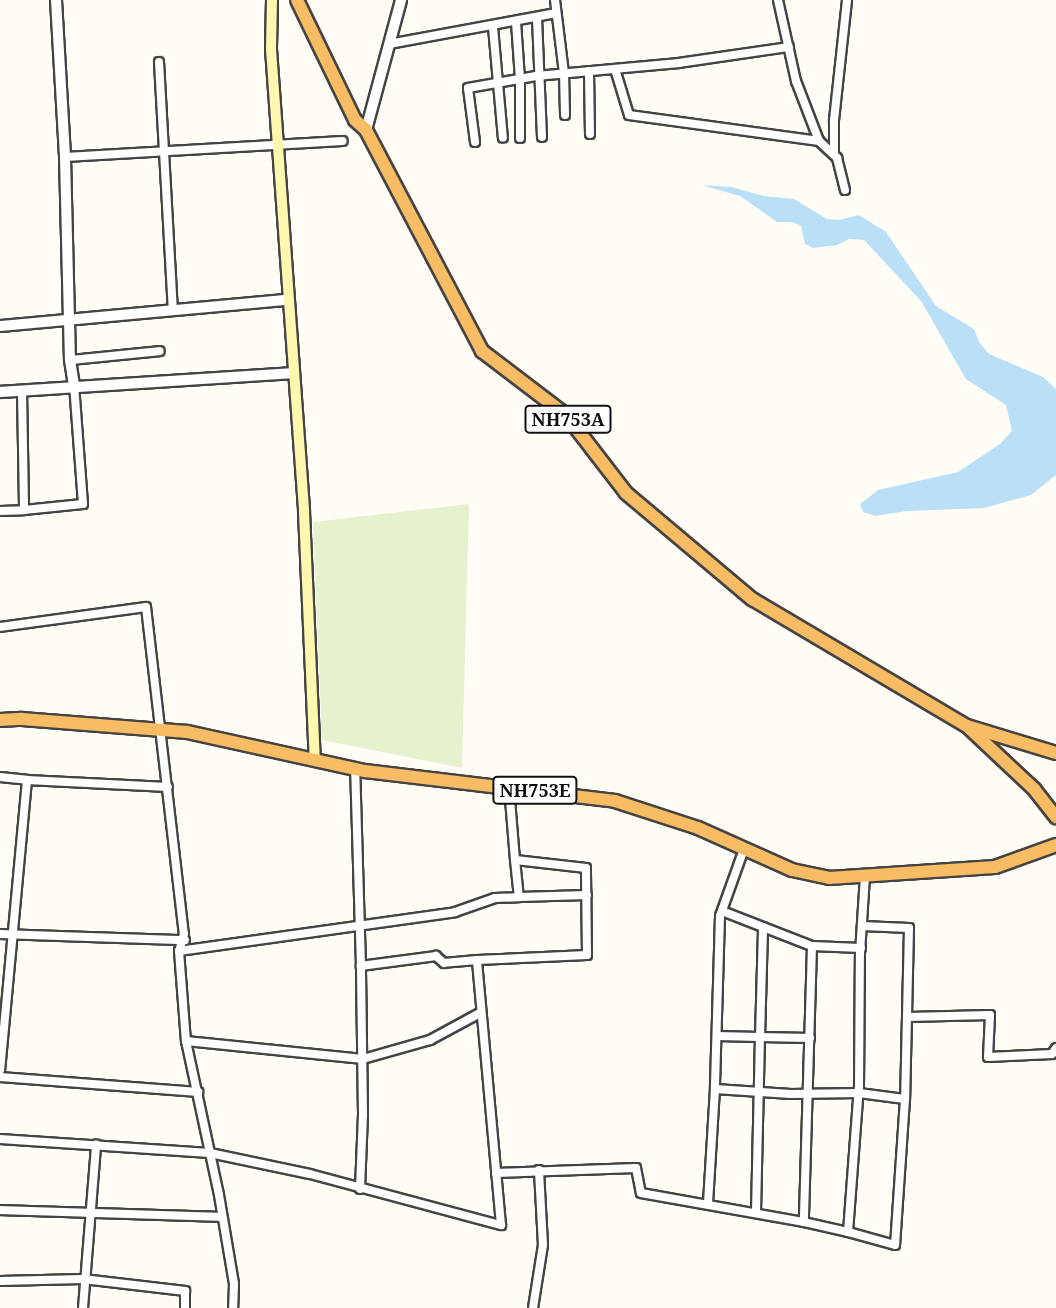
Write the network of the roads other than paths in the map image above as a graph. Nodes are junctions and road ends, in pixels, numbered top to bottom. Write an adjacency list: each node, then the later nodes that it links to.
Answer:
1 (56, 0): 33 (street)
2 (272, 0): 30 (main road)
3 (297, 0): 22 (highway, NH753A)
4 (401, 0): 12 (street)
5 (555, 0): 8 (street)
6 (778, 0): 13 (street)
7 (847, 0): 32 (street)
8 (556, 13): 9 (street); 17 (street)
9 (537, 18): 10 (street); 18 (street)
10 (516, 22): 11 (street); 19 (street)
11 (493, 27): 12 (street); 20 (street)
12 (389, 44): 22 (street)
13 (789, 47): 15 (street); 28 (street)
14 (159, 62): 31 (street)
15 (615, 68): 16 (street); 28 (street)
16 (589, 71): 17 (street); 23 (street)
17 (564, 73): 18 (street); 21 (street)
18 (541, 75): 19 (street); 24 (street)
19 (520, 79): 20 (street); 26 (street)
20 (498, 83): 25 (street); 29 (street)
21 (565, 115)
22 (366, 130): 49 (highway, NH753A)
23 (590, 134)
24 (542, 137)
25 (503, 138)
26 (520, 138)
27 (343, 141): 30 (street)
28 (819, 141): 32 (street)
29 (475, 142)
30 (277, 147): 31 (street); 35 (main road)
31 (164, 152): 33 (street); 36 (street)
32 (834, 152): 34 (street)
33 (65, 157): 37 (street)
34 (845, 190)
35 (288, 300): 36 (street); 41 (main road)
36 (173, 311): 37 (street)
37 (68, 319): 38 (street); 40 (street)
38 (0, 326)
39 (160, 351): 40 (street)
40 (70, 360): 42 (street)
41 (293, 373): 42 (street); 52 (main road)
42 (74, 385): 43 (street); 45 (street)
43 (22, 391): 44 (street); 45 (street)
44 (0, 392)
45 (24, 510): 46 (street)
46 (0, 511)
47 (0, 627): 50 (street)
48 (0, 720): 50 (highway, NH753E)
49 (967, 726): 51 (highway); 58 (highway, NH753A)
50 (162, 730): 52 (highway, NH753E); 56 (street)
51 (1056, 753)
52 (315, 760): 53 (highway, NH753E)
53 (355, 769): 57 (highway, NH753E); 66 (street)
54 (0, 777): 55 (street)
55 (27, 780): 56 (street); 70 (street)
56 (168, 787): 71 (street)
57 (509, 787): 60 (highway, NH753E); 61 (street)
58 (1056, 817)
59 (1056, 845): 62 (highway, NH753E)
60 (744, 849): 62 (highway, NH753E); 65 (street)
61 (515, 860): 63 (street); 64 (street)
62 (865, 875): 67 (street)
63 (587, 895): 64 (street); 75 (street)
64 (519, 898): 66 (street)
65 (722, 911): 68 (street); 79 (street)
66 (359, 926): 74 (street); 76 (street)
67 (862, 926): 73 (street); 78 (street)
68 (764, 927): 72 (street); 80 (street)
69 (0, 934): 70 (street)
70 (12, 934): 71 (street); 85 (street)
71 (185, 940): 74 (street)
72 (813, 946): 73 (street); 81 (street)
73 (861, 948): 90 (street)
74 (179, 951): 82 (street)
75 (477, 960): 76 (street); 77 (street)
76 (361, 966): 84 (street)
77 (480, 1013): 84 (street); 97 (street)
78 (908, 1017): 83 (street); 92 (street)
79 (717, 1036): 80 (street); 87 (street)
80 (760, 1037): 81 (street); 89 (street)
81 (810, 1038): 91 (street)
82 (186, 1041): 84 (street); 88 (street)
83 (1056, 1048)
84 (363, 1059): 98 (street)
85 (0, 1070)
86 (0, 1077): 88 (street)
87 (715, 1089): 89 (street); 99 (street)
88 (198, 1091): 95 (street)
89 (760, 1092): 91 (street); 102 (street)
90 (859, 1093): 91 (street); 92 (street); 105 (street)
91 (808, 1094): 104 (street)
92 (905, 1099): 105 (street)
93 (0, 1139): 94 (street)
94 (96, 1145): 95 (street); 101 (street)
95 (210, 1153): 98 (street); 103 (street)
96 (539, 1170): 97 (street); 99 (street); 111 (street)
97 (496, 1173): 98 (street)
98 (360, 1189)
99 (708, 1203): 102 (street)
100 (0, 1210): 101 (street)
101 (90, 1212): 103 (street); 106 (street)
102 (756, 1212): 104 (street)
103 (221, 1217): 110 (street)
104 (804, 1222): 105 (street)
105 (848, 1233)
106 (83, 1279): 107 (street); 108 (street); 109 (street)
107 (0, 1281)
108 (83, 1308)
109 (185, 1308)
110 (233, 1308)
111 (533, 1308)

